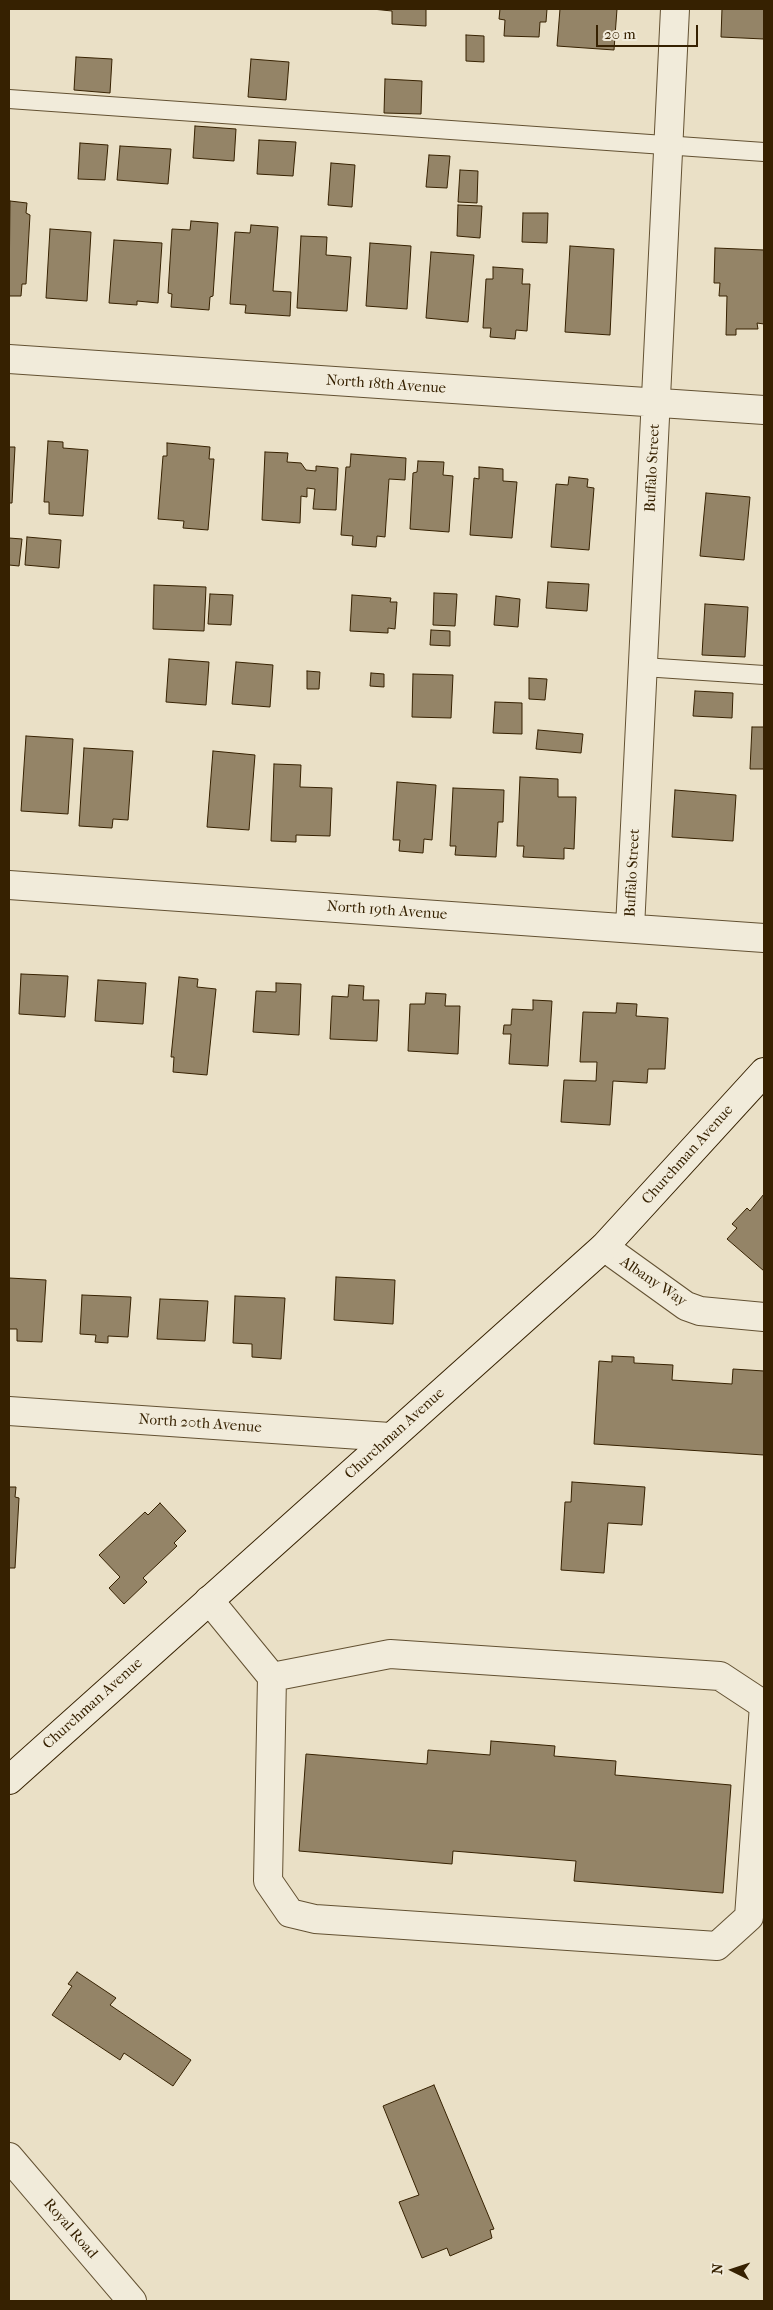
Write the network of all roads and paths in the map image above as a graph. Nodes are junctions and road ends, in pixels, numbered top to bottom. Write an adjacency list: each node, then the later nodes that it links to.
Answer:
1 (675, 9): 3 (street, Buffalo Street)
2 (9, 99): 3 (lane)
3 (669, 144): 4 (lane); 6 (street, Buffalo Street)
4 (764, 152)
5 (9, 359): 6 (street, North 18th Avenue)
6 (656, 403): 7 (street, North 18th Avenue); 8 (street, Buffalo Street)
7 (764, 410)
8 (643, 667): 9 (lane); 11 (street, Buffalo Street)
9 (764, 675)
10 (9, 885): 11 (street, North 19th Avenue)
11 (630, 928): 12 (street, North 19th Avenue)
12 (764, 938)
13 (764, 1072): 14 (street, Churchman Avenue)
14 (604, 1247): 15 (street, Albany Way); 17 (street, Churchman Avenue)
15 (764, 1316)
16 (9, 1411): 17 (street, North 20th Avenue)
17 (390, 1438): 18 (street, Churchman Avenue)
18 (209, 1600): 19 (street); 20 (street, Churchman Avenue)
19 (272, 1677): 19 (street)
20 (9, 1780)
21 (9, 2157): 22 (street, Royal Road)
22 (132, 2301)

